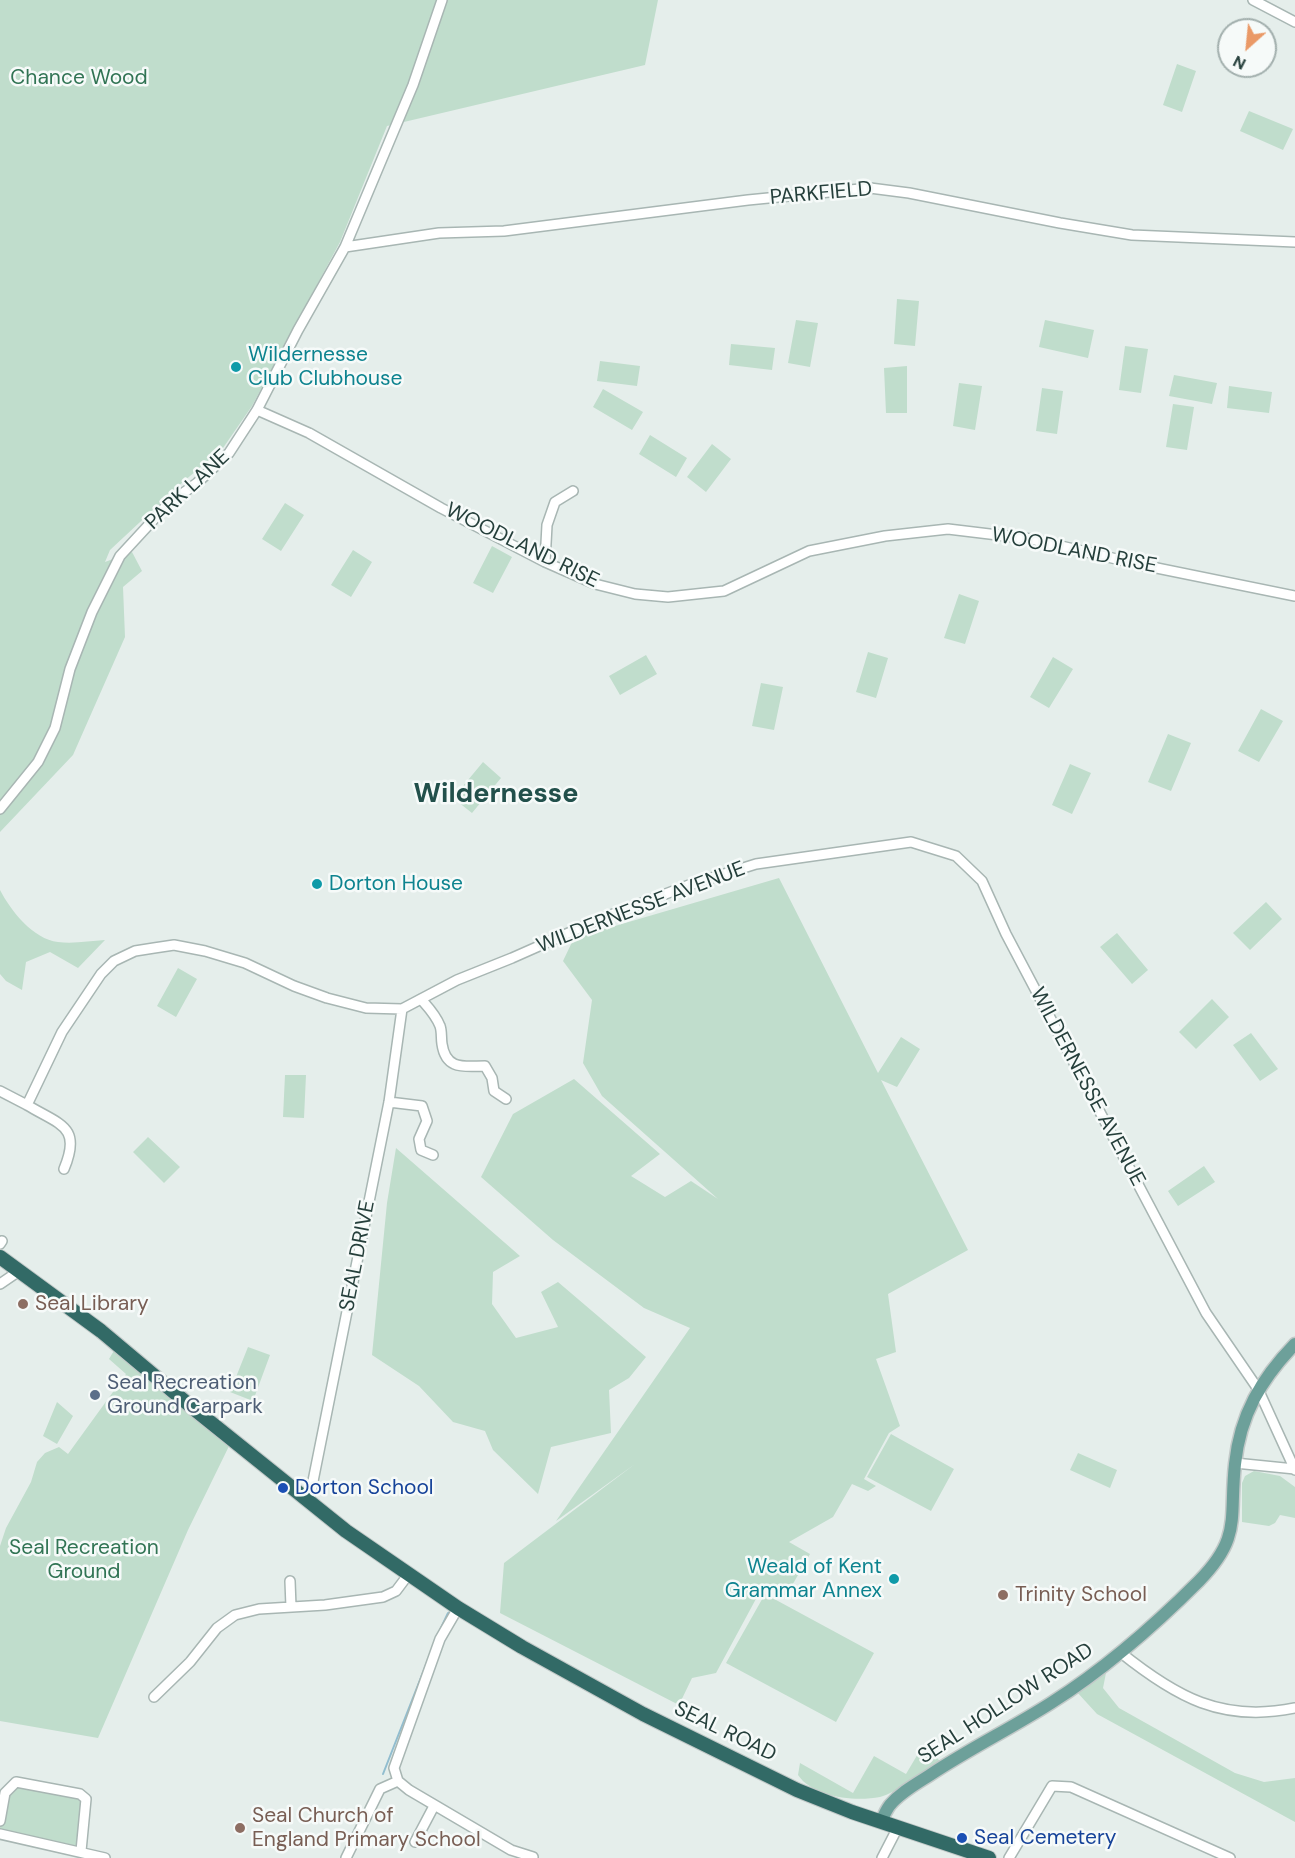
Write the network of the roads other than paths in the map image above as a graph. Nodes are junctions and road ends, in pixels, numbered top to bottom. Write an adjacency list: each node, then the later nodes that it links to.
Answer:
1 (442, 0): 5 (street, PARK LANE)
2 (1253, 0): 3 (street)
3 (1295, 22)
4 (1295, 242): 5 (street, PARKFIELD)
5 (345, 247): 6 (street, PARK LANE)
6 (257, 410): 8 (street, WOODLAND RISE); 10 (street, PARK LANE)
7 (573, 491): 8 (street)
8 (545, 562): 9 (street, WOODLAND RISE)
9 (1295, 596)
10 (0, 809)
11 (421, 999): 12 (street, WILDERNESSE AVENUE); 14 (street); 23 (street, WILDERNESSE AVENUE)
12 (402, 1010): 15 (street, SEAL DRIVE); 16 (street)
13 (0, 1091): 16 (street)
14 (506, 1099)
15 (389, 1101): 17 (street); 26 (street, SEAL DRIVE)
16 (27, 1105): 18 (street)
17 (433, 1155)
18 (63, 1169)
19 (0, 1257): 20 (highway, SEAL ROAD)
20 (19, 1271): 21 (street); 26 (highway, SEAL ROAD)
21 (0, 1284)
22 (1295, 1344): 23 (main road, SEAL HOLLOW ROAD)
23 (1258, 1389): 24 (main road, SEAL HOLLOW ROAD); 25 (street, WILDERNESSE AVENUE)
24 (1235, 1463): 25 (street); 31 (main road, SEAL HOLLOW ROAD)
25 (1295, 1470)
26 (309, 1501): 27 (highway, SEAL ROAD)
27 (408, 1575): 29 (street); 30 (highway, SEAL ROAD)
28 (290, 1581): 29 (street)
29 (291, 1607): 32 (street)
30 (458, 1608): 34 (street); 37 (highway, SEAL ROAD)
31 (1120, 1653): 33 (street); 37 (main road, SEAL HOLLOW ROAD)
32 (154, 1697)
33 (1295, 1708)
34 (398, 1780): 35 (street); 45 (street)
35 (434, 1806): 40 (street); 42 (street)
36 (0, 1821): 41 (street)
37 (881, 1821): 38 (highway, SEAL ROAD)
38 (898, 1827): 46 (street); 47 (highway, SEAL ROAD)
39 (0, 1834): 41 (street)
40 (415, 1842)
41 (81, 1851): 44 (street)
42 (509, 1854): 43 (street)
43 (529, 1857)
44 (105, 1858)
45 (346, 1858)
46 (882, 1858)
47 (989, 1858)
48 (1009, 1858): 49 (street)
49 (1230, 1858)

